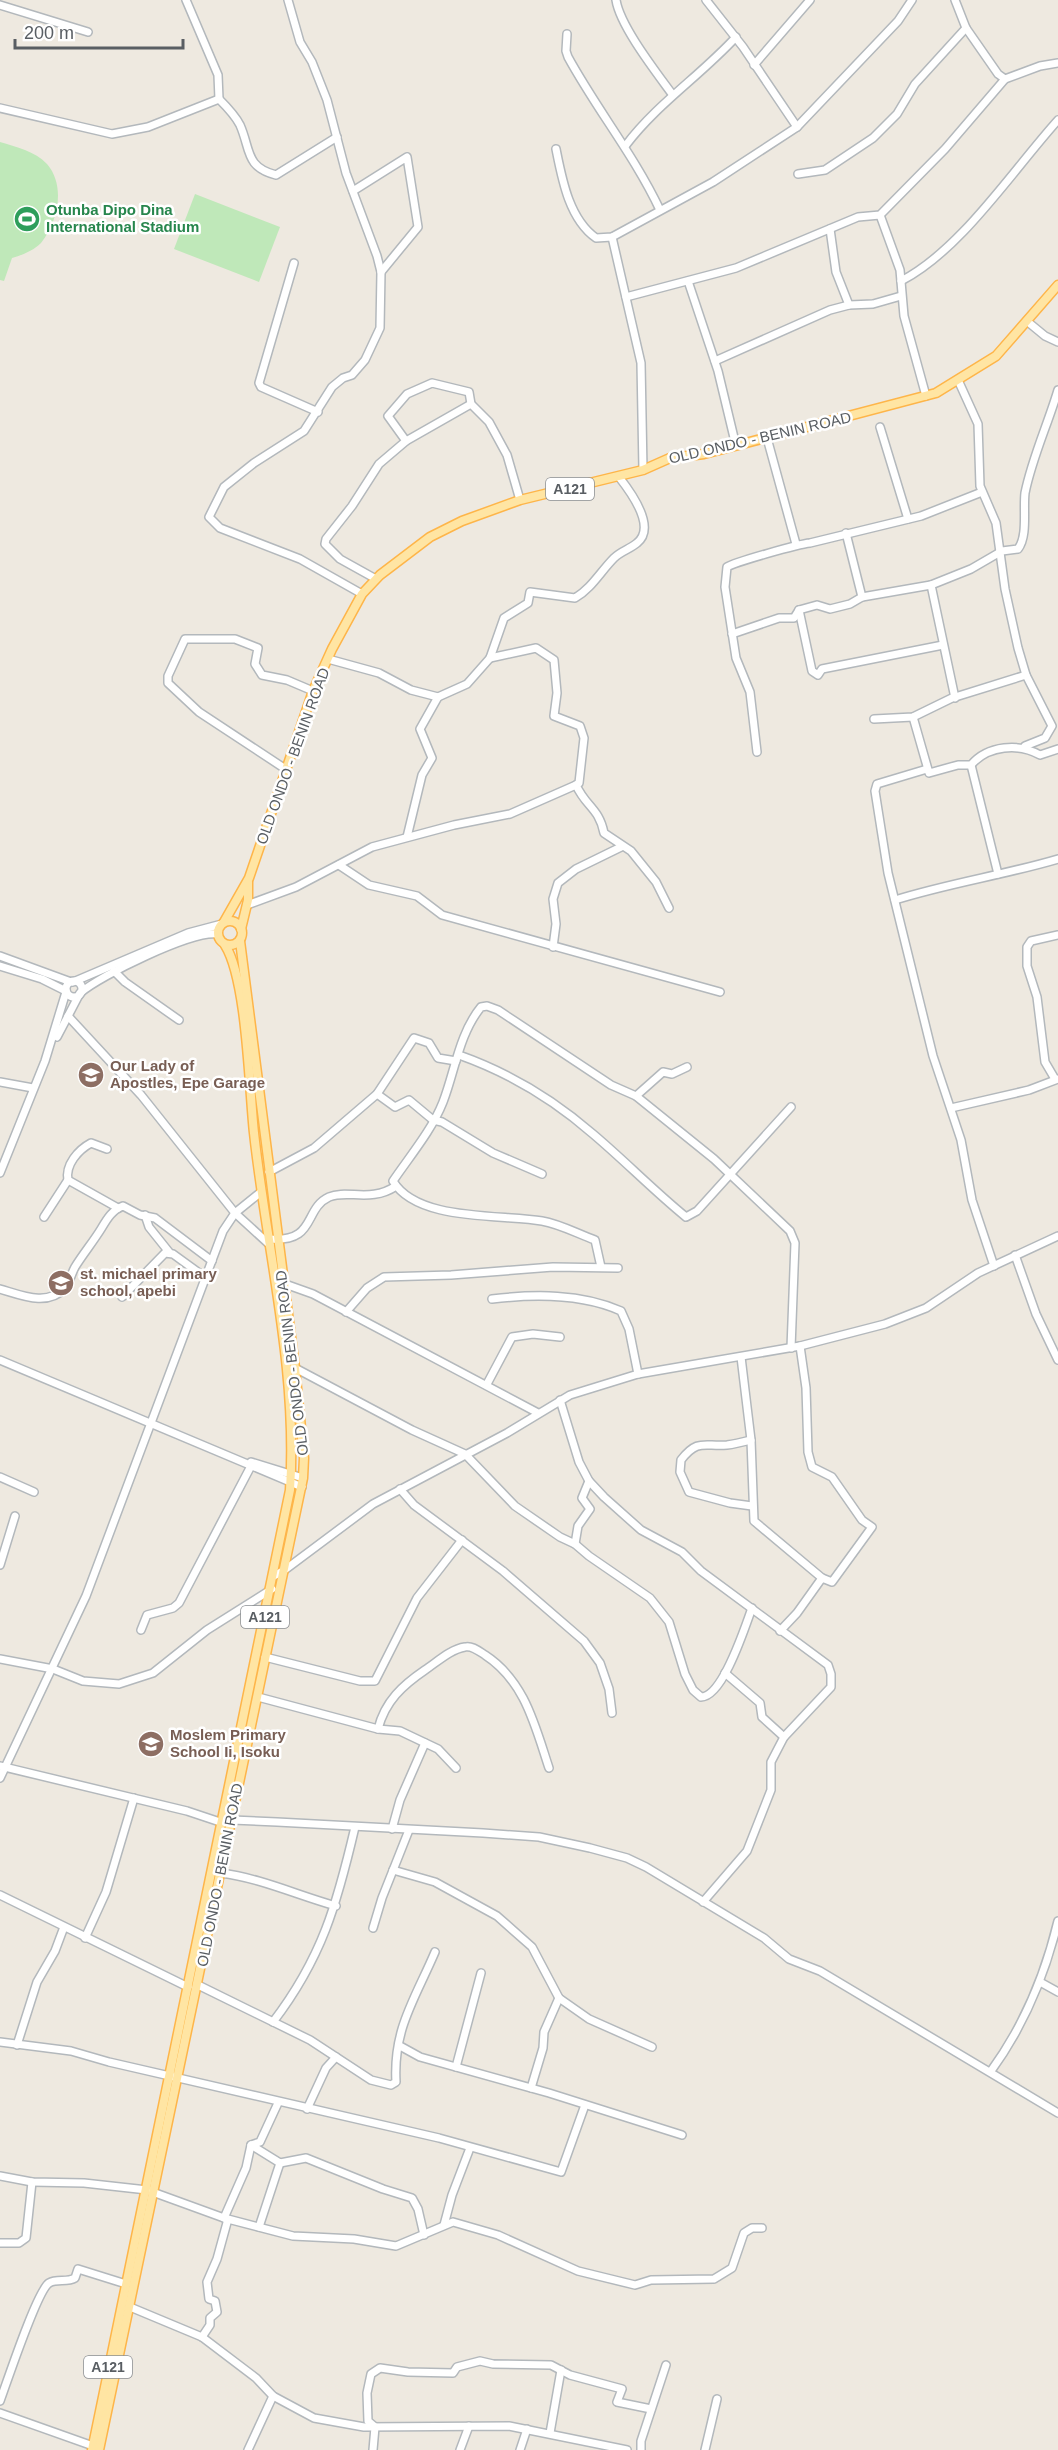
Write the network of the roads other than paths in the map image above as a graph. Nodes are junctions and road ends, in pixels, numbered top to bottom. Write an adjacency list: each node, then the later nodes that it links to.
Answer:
1 (186, 0): 19 (street)
2 (288, 0): 23 (street)
3 (616, 0): 18 (street)
4 (706, 0): 10 (street)
5 (716, 0): 10 (street)
6 (810, 0): 16 (street)
7 (912, 0): 22 (street)
8 (956, 0): 11 (street)
9 (0, 4): 12 (street)
10 (714, 9): 14 (street)
11 (966, 28): 17 (street); 26 (street)
12 (88, 32)
13 (567, 34): 24 (street)
14 (736, 37): 16 (street); 18 (street)
15 (1058, 63): 17 (street)
16 (754, 65): 22 (street)
17 (1005, 79): 29 (street)
18 (672, 94): 24 (street)
19 (219, 99): 20 (street); 23 (street)
20 (0, 108)
21 (1058, 120): 34 (street)
22 (797, 127): 28 (street)
23 (337, 137): 27 (street)
24 (626, 145): 28 (street)
25 (556, 149): 31 (street)
26 (798, 174)
27 (353, 191): 33 (street); 33 (street)
28 (660, 210): 31 (street)
29 (880, 215): 30 (street); 34 (street)
30 (830, 229): 35 (street); 39 (street)
31 (612, 237): 38 (street)
32 (294, 263): 47 (street)
33 (381, 272): 47 (street)
34 (900, 281): 37 (street)
35 (688, 282): 38 (street); 42 (street)
36 (1058, 285): 40 (main road, OLD ONDO - BENIN ROAD / A121)
37 (901, 296): 39 (street); 45 (street)
38 (626, 297): 52 (street)
39 (849, 305): 42 (street)
40 (1028, 322): 41 (street); 43 (main road, OLD ONDO - BENIN ROAD / A121)
41 (1058, 342)
42 (715, 361): 51 (street)
43 (958, 380): 45 (main road, OLD ONDO - BENIN ROAD / A121); 54 (street)
44 (1058, 390): 59 (street)
45 (926, 396): 49 (main road, OLD ONDO - BENIN ROAD / A121)
46 (471, 404): 50 (street); 50 (street); 55 (street)
47 (318, 412): 62 (street)
48 (880, 427): 56 (street)
49 (767, 438): 51 (main road, OLD ONDO - BENIN ROAD / A121); 58 (street)
50 (406, 441): 60 (street)
51 (736, 446): 52 (main road, OLD ONDO - BENIN ROAD / A121)
52 (644, 470): 53 (main road, OLD ONDO - BENIN ROAD / A121)
53 (619, 477): 55 (main road, OLD ONDO - BENIN ROAD / A121); 67 (street)
54 (982, 492): 56 (street); 59 (street)
55 (520, 500): 60 (main road, OLD ONDO - BENIN ROAD / A121)
56 (908, 519): 57 (street)
57 (846, 533): 58 (street); 63 (street)
58 (796, 544): 65 (street)
59 (1002, 551): 61 (street); 69 (street)
60 (376, 579): 62 (main road, OLD ONDO - BENIN ROAD / A121)
61 (931, 585): 63 (street); 66 (street)
62 (362, 594): 68 (main road, OLD ONDO - BENIN ROAD / A121)
63 (862, 597): 64 (street)
64 (799, 610): 65 (street); 66 (street)
65 (732, 634): 77 (street)
66 (944, 645): 72 (street)
67 (490, 657): 71 (street); 81 (street)
68 (328, 658): 70 (main road, OLD ONDO - BENIN ROAD / A121); 71 (street)
69 (1026, 675): 72 (street); 75 (street)
70 (313, 691): 80 (main road, OLD ONDO - BENIN ROAD / A121); 80 (street)
71 (438, 697): 82 (street)
72 (955, 698): 73 (street)
73 (913, 717): 74 (street); 79 (street)
74 (874, 719)
75 (1025, 747): 76 (street); 78 (street)
76 (1058, 749)
77 (757, 752)
78 (971, 765): 79 (street); 86 (street)
79 (927, 769): 88 (street)
80 (286, 770): 87 (main road, OLD ONDO - BENIN ROAD / A121)
81 (576, 785): 82 (street); 83 (street)
82 (408, 837): 85 (street)
83 (621, 846): 90 (street); 97 (street)
84 (1058, 859): 86 (street)
85 (339, 865): 89 (street); 97 (street)
86 (998, 874): 88 (street)
87 (249, 878): 89 (main road, OLD ONDO - BENIN ROAD / A121); 91 (main road, OLD ONDO - BENIN ROAD / A121)
88 (895, 900): 116 (street)
89 (247, 905): 92 (main road, OLD ONDO - BENIN ROAD / A121)
90 (669, 908)
91 (223, 923): 92 (main road); 93 (main road, OLD ONDO - BENIN ROAD); 101 (street)
92 (241, 929): 95 (main road, OLD ONDO - BENIN ROAD)
93 (217, 934): 96 (main road, OLD ONDO - BENIN ROAD); 100 (street)
94 (1058, 935): 110 (street)
95 (240, 941): 96 (main road); 119 (main road, OLD ONDO - BENIN ROAD / A121)
96 (225, 945): 125 (main road, OLD ONDO - BENIN ROAD / A121)
97 (553, 947): 103 (street)
98 (0, 956): 101 (street)
99 (0, 966): 102 (street)
100 (114, 971): 104 (street); 106 (street)
101 (72, 982): 102 (street); 104 (street)
102 (66, 991): 104 (street); 108 (street)
103 (720, 992)
104 (79, 994): 105 (street)
105 (68, 1016): 108 (street); 127 (street)
106 (179, 1020)
107 (458, 1058): 113 (street); 114 (street); 117 (street); 122 (street)
108 (45, 1061): 112 (street)
109 (687, 1067): 114 (street)
110 (1056, 1079): 116 (street)
111 (0, 1082): 112 (street)
112 (33, 1088): 120 (street)
113 (377, 1094): 117 (street); 119 (street)
114 (636, 1096): 122 (street)
115 (791, 1107): 122 (street)
116 (951, 1108): 135 (street)
117 (433, 1120): 121 (street); 124 (street)
118 (107, 1149): 123 (street)
119 (269, 1172): 131 (main road, OLD ONDO - BENIN ROAD / A121)
120 (0, 1173)
121 (542, 1174)
122 (729, 1176): 146 (street)
123 (68, 1180): 126 (street); 129 (street)
124 (396, 1186): 131 (street); 136 (street)
125 (261, 1192): 127 (street); 131 (main road, OLD ONDO - BENIN ROAD / A121)
126 (118, 1208): 128 (street); 140 (street)
127 (235, 1213): 131 (street); 134 (street)
128 (145, 1215): 132 (street); 134 (street)
129 (44, 1217)
130 (1058, 1236): 133 (street)
131 (272, 1241): 139 (main road, OLD ONDO - BENIN ROAD / A121); 162 (main road, OLD ONDO - BENIN ROAD / A121)
132 (169, 1252): 138 (street); 141 (street)
133 (1015, 1255): 135 (street); 147 (street)
134 (212, 1261): 138 (street)
135 (994, 1266): 145 (street)
136 (601, 1267): 137 (street); 143 (street)
137 (618, 1268)
138 (206, 1278): 156 (street)
139 (285, 1284): 143 (street); 151 (main road, OLD ONDO - BENIN ROAD / A121)
140 (0, 1289)
141 (122, 1297)
142 (492, 1299): 152 (street)
143 (346, 1312): 153 (street)
144 (560, 1337): 153 (street)
145 (800, 1346): 146 (street); 174 (street)
146 (791, 1348): 148 (street)
147 (1056, 1352): 150 (street)
148 (741, 1357): 152 (street); 157 (street)
149 (0, 1360): 156 (street)
150 (1058, 1360)
151 (295, 1368): 158 (street); 164 (main road, OLD ONDO - BENIN ROAD / A121)
152 (638, 1374): 154 (street)
153 (486, 1384): 155 (street)
154 (560, 1400): 155 (street); 163 (street)
155 (538, 1413): 158 (street)
156 (152, 1423): 159 (street); 181 (street)
157 (751, 1440): 167 (street); 167 (street)
158 (465, 1454): 165 (street); 170 (street)
159 (243, 1461): 160 (street); 162 (street)
160 (251, 1466): 162 (street); 177 (street)
161 (0, 1477): 166 (street)
162 (291, 1479): 164 (street); 173 (main road, OLD ONDO - BENIN ROAD / A121)
163 (589, 1481): 170 (street); 176 (street)
164 (302, 1482): 172 (main road, OLD ONDO - BENIN ROAD / A121)
165 (400, 1489): 169 (street); 172 (street)
166 (34, 1492)
167 (752, 1506): 174 (street)
168 (15, 1516): 171 (street)
169 (462, 1540): 179 (street); 184 (street)
170 (575, 1544): 182 (street)
171 (0, 1565)
172 (283, 1571): 173 (street); 179 (main road, OLD ONDO - BENIN ROAD / A121)
173 (274, 1576): 175 (main road, OLD ONDO - BENIN ROAD / A121)
174 (822, 1578): 178 (street)
175 (272, 1588): 181 (street); 193 (main road, OLD ONDO - BENIN ROAD / A121)
176 (752, 1608): 178 (street); 182 (street)
177 (141, 1630)
178 (780, 1631): 186 (street)
179 (266, 1657): 183 (main road, OLD ONDO - BENIN ROAD / A121)
180 (0, 1659): 181 (street)
181 (53, 1669): 188 (street)
182 (725, 1673): 186 (street)
183 (258, 1697): 185 (street); 193 (main road, OLD ONDO - BENIN ROAD / A121)
184 (612, 1713)
185 (378, 1729): 187 (street); 190 (street)
186 (784, 1737): 200 (street)
187 (425, 1743): 189 (street); 195 (street)
188 (3, 1767): 191 (street); 192 (street)
189 (456, 1768)
190 (549, 1768)
191 (0, 1778)
192 (134, 1798): 193 (street); 205 (street)
193 (227, 1821): 194 (street); 198 (main road, OLD ONDO - BENIN ROAD / A121); 210 (main road, OLD ONDO - BENIN ROAD / A121)
194 (355, 1827): 195 (street); 201 (street)
195 (392, 1829): 196 (street)
196 (409, 1830): 197 (street); 200 (street)
197 (393, 1870): 204 (street); 212 (street)
198 (221, 1873): 201 (street); 209 (main road, OLD ONDO - BENIN ROAD / A121)
199 (0, 1895): 203 (street)
200 (703, 1902): 220 (street)
201 (336, 1906): 213 (street)
202 (1058, 1925): 208 (street)
203 (64, 1927): 205 (street); 215 (street)
204 (373, 1928)
205 (86, 1938): 210 (street)
206 (435, 1952): 216 (street)
207 (481, 1973): 219 (street)
208 (1040, 1982): 211 (street); 220 (street)
209 (198, 1985): 213 (street); 222 (main road, OLD ONDO - BENIN ROAD / A121)
210 (188, 1987): 221 (main road, OLD ONDO - BENIN ROAD / A121)
211 (1058, 1992)
212 (558, 1998): 217 (street); 223 (street)
213 (273, 2022): 218 (street)
214 (0, 2042): 215 (street)
215 (17, 2045): 221 (street)
216 (400, 2046): 218 (street); 219 (street)
217 (652, 2047)
218 (336, 2057): 226 (street)
219 (456, 2067): 223 (street)
220 (991, 2071): 227 (street)
221 (168, 2076): 222 (street); 234 (main road, OLD ONDO - BENIN ROAD / A121)
222 (179, 2077): 224 (street); 234 (main road, OLD ONDO - BENIN ROAD / A121)
223 (531, 2088): 225 (street)
224 (278, 2103): 226 (street); 229 (street)
225 (585, 2105): 228 (street); 230 (street)
226 (307, 2109): 230 (street)
227 (1058, 2113)
228 (682, 2135)
229 (251, 2145): 231 (street); 235 (street)
230 (470, 2148): 236 (street)
231 (280, 2163): 237 (street); 239 (street)
232 (0, 2176): 233 (street)
233 (33, 2182): 234 (street); 240 (street)
234 (151, 2192): 235 (street); 241 (main road, OLD ONDO - BENIN ROAD / A121); 242 (main road, OLD ONDO - BENIN ROAD / A121)
235 (226, 2219): 237 (street); 243 (street)
236 (444, 2225): 238 (street); 239 (street)
237 (259, 2227): 239 (street)
238 (762, 2228)
239 (424, 2235)
240 (0, 2243)
241 (126, 2284): 248 (street); 255 (main road, OLD ONDO - BENIN ROAD / A121)
242 (130, 2307): 243 (street); 255 (main road, OLD ONDO - BENIN ROAD / A121)
243 (202, 2337): 246 (street)
244 (666, 2365): 249 (street)
245 (561, 2370): 249 (street); 252 (street); 254 (street)
246 (273, 2396): 252 (street); 258 (street)
247 (717, 2399): 265 (street)
248 (0, 2401)
249 (651, 2409): 264 (street)
250 (0, 2413): 257 (street)
251 (469, 2426): 252 (street); 253 (street); 260 (street)
252 (375, 2427): 259 (street)
253 (527, 2428): 254 (street); 261 (street)
254 (550, 2433): 256 (street)
255 (98, 2437): 257 (main road, OLD ONDO - BENIN ROAD / A121)
256 (585, 2441): 262 (street); 263 (street)
257 (94, 2448)
258 (248, 2450)
259 (373, 2450)
260 (460, 2450)
261 (520, 2450)
262 (582, 2450)
263 (627, 2450)
264 (641, 2450)
265 (705, 2450)

